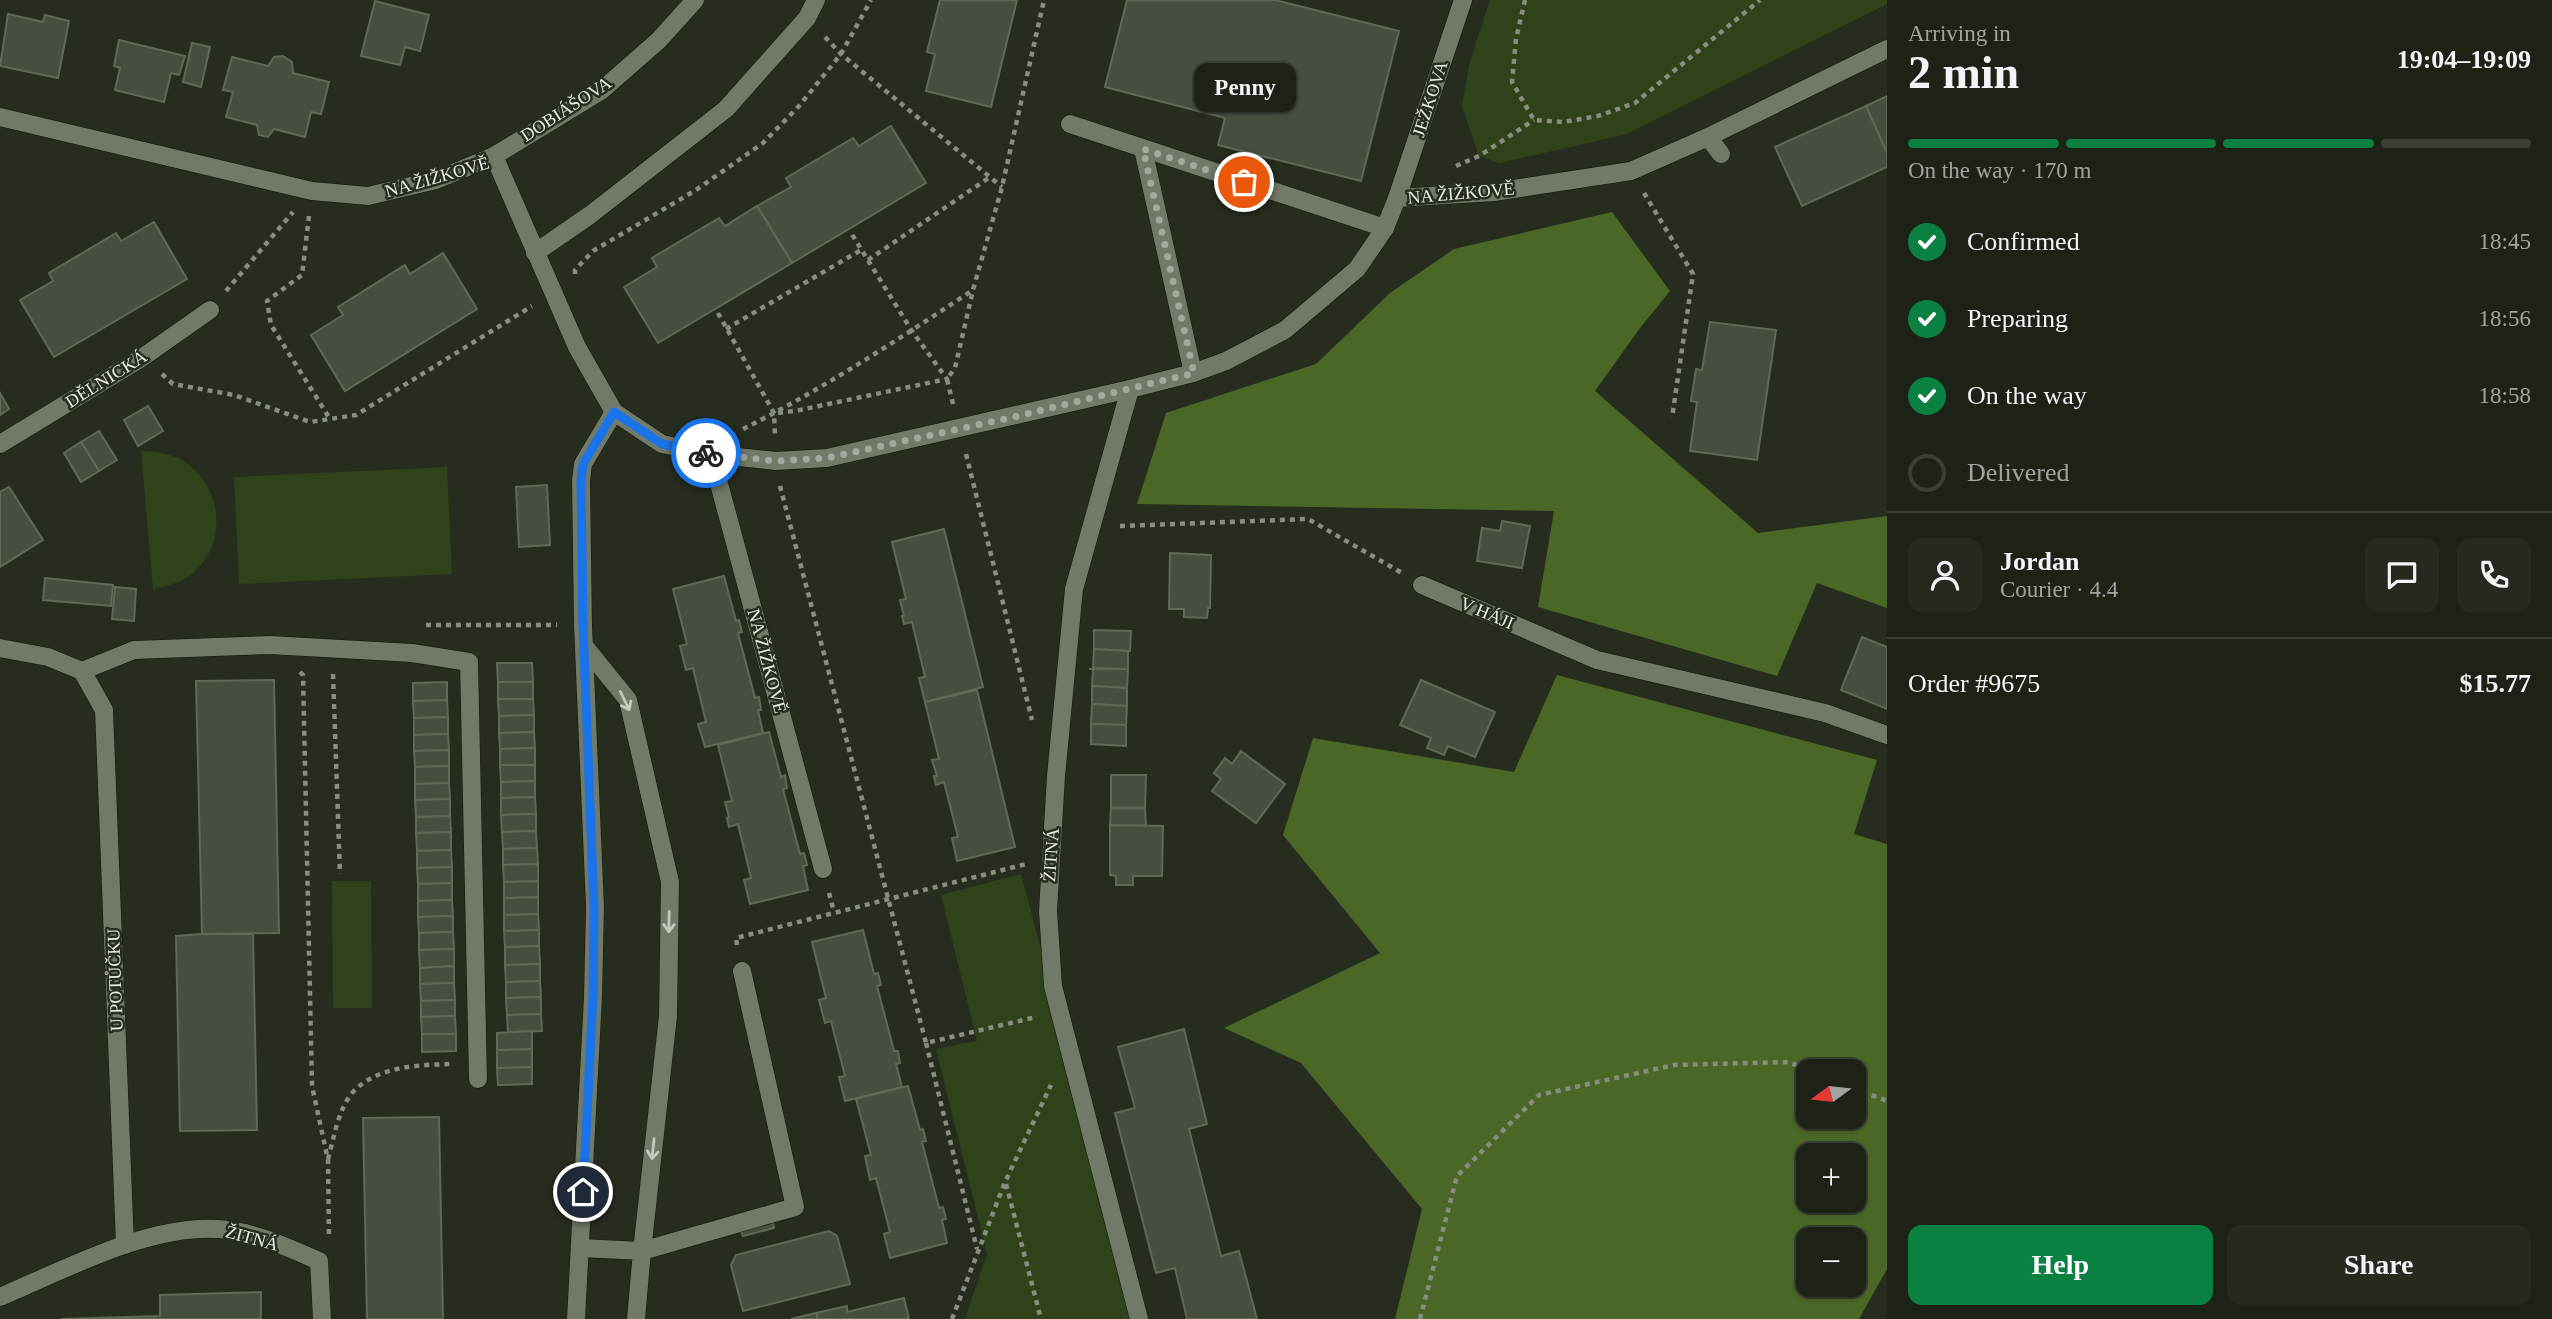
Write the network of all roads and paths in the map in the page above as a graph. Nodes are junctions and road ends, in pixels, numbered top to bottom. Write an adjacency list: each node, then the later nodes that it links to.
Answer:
1 (695, 0): 17 (street, DOBIÁŠOVA)
2 (817, 0): 8 (street)
3 (871, 0): 10 (path)
4 (1044, 0): 21 (path)
5 (1463, 0): 23 (street, JEŽKOVA)
6 (1525, 0): 12 (path)
7 (1760, 0): 12 (path)
8 (807, 18): 10 (path); 27 (street)
9 (1887, 48): 14 (street, NA ŽIŽKOVĚ)
10 (841, 54): 20 (path); 29 (path)
11 (0, 117): 22 (street, NA ŽIŽKOVĚ)
12 (1534, 120): 19 (path)
13 (1070, 124): 15 (street)
14 (1708, 138): 16 (street); 18 (street, NA ŽIŽKOVĚ)
15 (1143, 149): 24 (street); 37 (street)
16 (1721, 154)
17 (494, 156): 22 (street, NA ŽIŽKOVĚ); 27 (street, NA ŽIŽKOVĚ)
18 (1631, 171): 23 (street, NA ŽIŽKOVĚ); 42 (path)
19 (1444, 172)
20 (990, 177): 21 (path); 28 (path)
21 (1002, 187): 30 (path)
22 (312, 191): 31 (path); 43 (path)
23 (1397, 198): 24 (street, NA ŽIŽKOVĚ)
24 (1385, 228): 37 (street, NA ŽIŽKOVĚ)
25 (851, 233): 26 (path)
26 (861, 250): 28 (path); 34 (path)
27 (535, 253): 40 (street, NA ŽIŽKOVĚ)
28 (868, 260): 35 (path)
29 (575, 279)
30 (973, 290): 35 (path); 38 (path)
31 (210, 310): 36 (street, DĚLNICKÁ)
32 (718, 313): 34 (path)
33 (519, 314): 43 (path)
34 (726, 328): 41 (path)
35 (912, 331): 38 (path); 41 (path)
36 (143, 357): 43 (path); 46 (street, DĚLNICKÁ)
37 (1194, 373): 39 (street, NA ŽIŽKOVĚ)
38 (947, 379): 41 (path); 44 (path)
39 (1130, 389): 44 (street, NA ŽIŽKOVĚ); 49 (street, ŽITNÁ)
40 (614, 412): 47 (street, NA ŽIŽKOVĚ); 52 (street)
41 (774, 413): 45 (path); 48 (path)
42 (1672, 418)
43 (330, 419)
44 (960, 429): 48 (street, NA ŽIŽKOVĚ); 58 (path)
45 (734, 433)
46 (0, 444)
47 (711, 454): 48 (street, NA ŽIŽKOVĚ); 61 (street, NA ŽIŽKOVĚ)
48 (776, 461): 63 (path)
49 (1091, 527): 50 (path); 60 (street, ŽITNÁ)
50 (1422, 585): 59 (street, V HÁJI)
51 (420, 625): 52 (path)
52 (583, 625): 54 (street)
53 (270, 645): 56 (street); 57 (street); 72 (path)
54 (585, 647): 75 (street); 76 (street, one-way to 76)
55 (0, 648): 57 (street)
56 (332, 648): 62 (path); 69 (street)
57 (82, 671): 74 (street, U POTŮČKU)
58 (1034, 728)
59 (1887, 735)
60 (1051, 858): 63 (path); 65 (street, ŽITNÁ)
61 (823, 869)
62 (340, 874)
63 (888, 898): 64 (path); 66 (path)
64 (742, 971): 76 (street)
65 (1060, 1011): 66 (path); 67 (street, ŽITNÁ)
66 (926, 1043): 77 (path)
67 (1069, 1046): 73 (path); 85 (street, ŽITNÁ)
68 (1796, 1065): 86 (path)
69 (478, 1072): 72 (path)
70 (1866, 1093): 71 (path)
71 (1887, 1101)
72 (328, 1160): 78 (path)
73 (1005, 1182): 77 (path); 84 (path)
74 (125, 1245): 78 (street, ŽITNÁ); 79 (street)
75 (581, 1248): 76 (street); 81 (street)
76 (642, 1251): 82 (street)
77 (978, 1251): 83 (path)
78 (319, 1261): 80 (street)
79 (0, 1297)
80 (321, 1319)
81 (576, 1319)
82 (636, 1319)
83 (952, 1319)
84 (1041, 1319)
85 (1139, 1319)
86 (1420, 1319)

